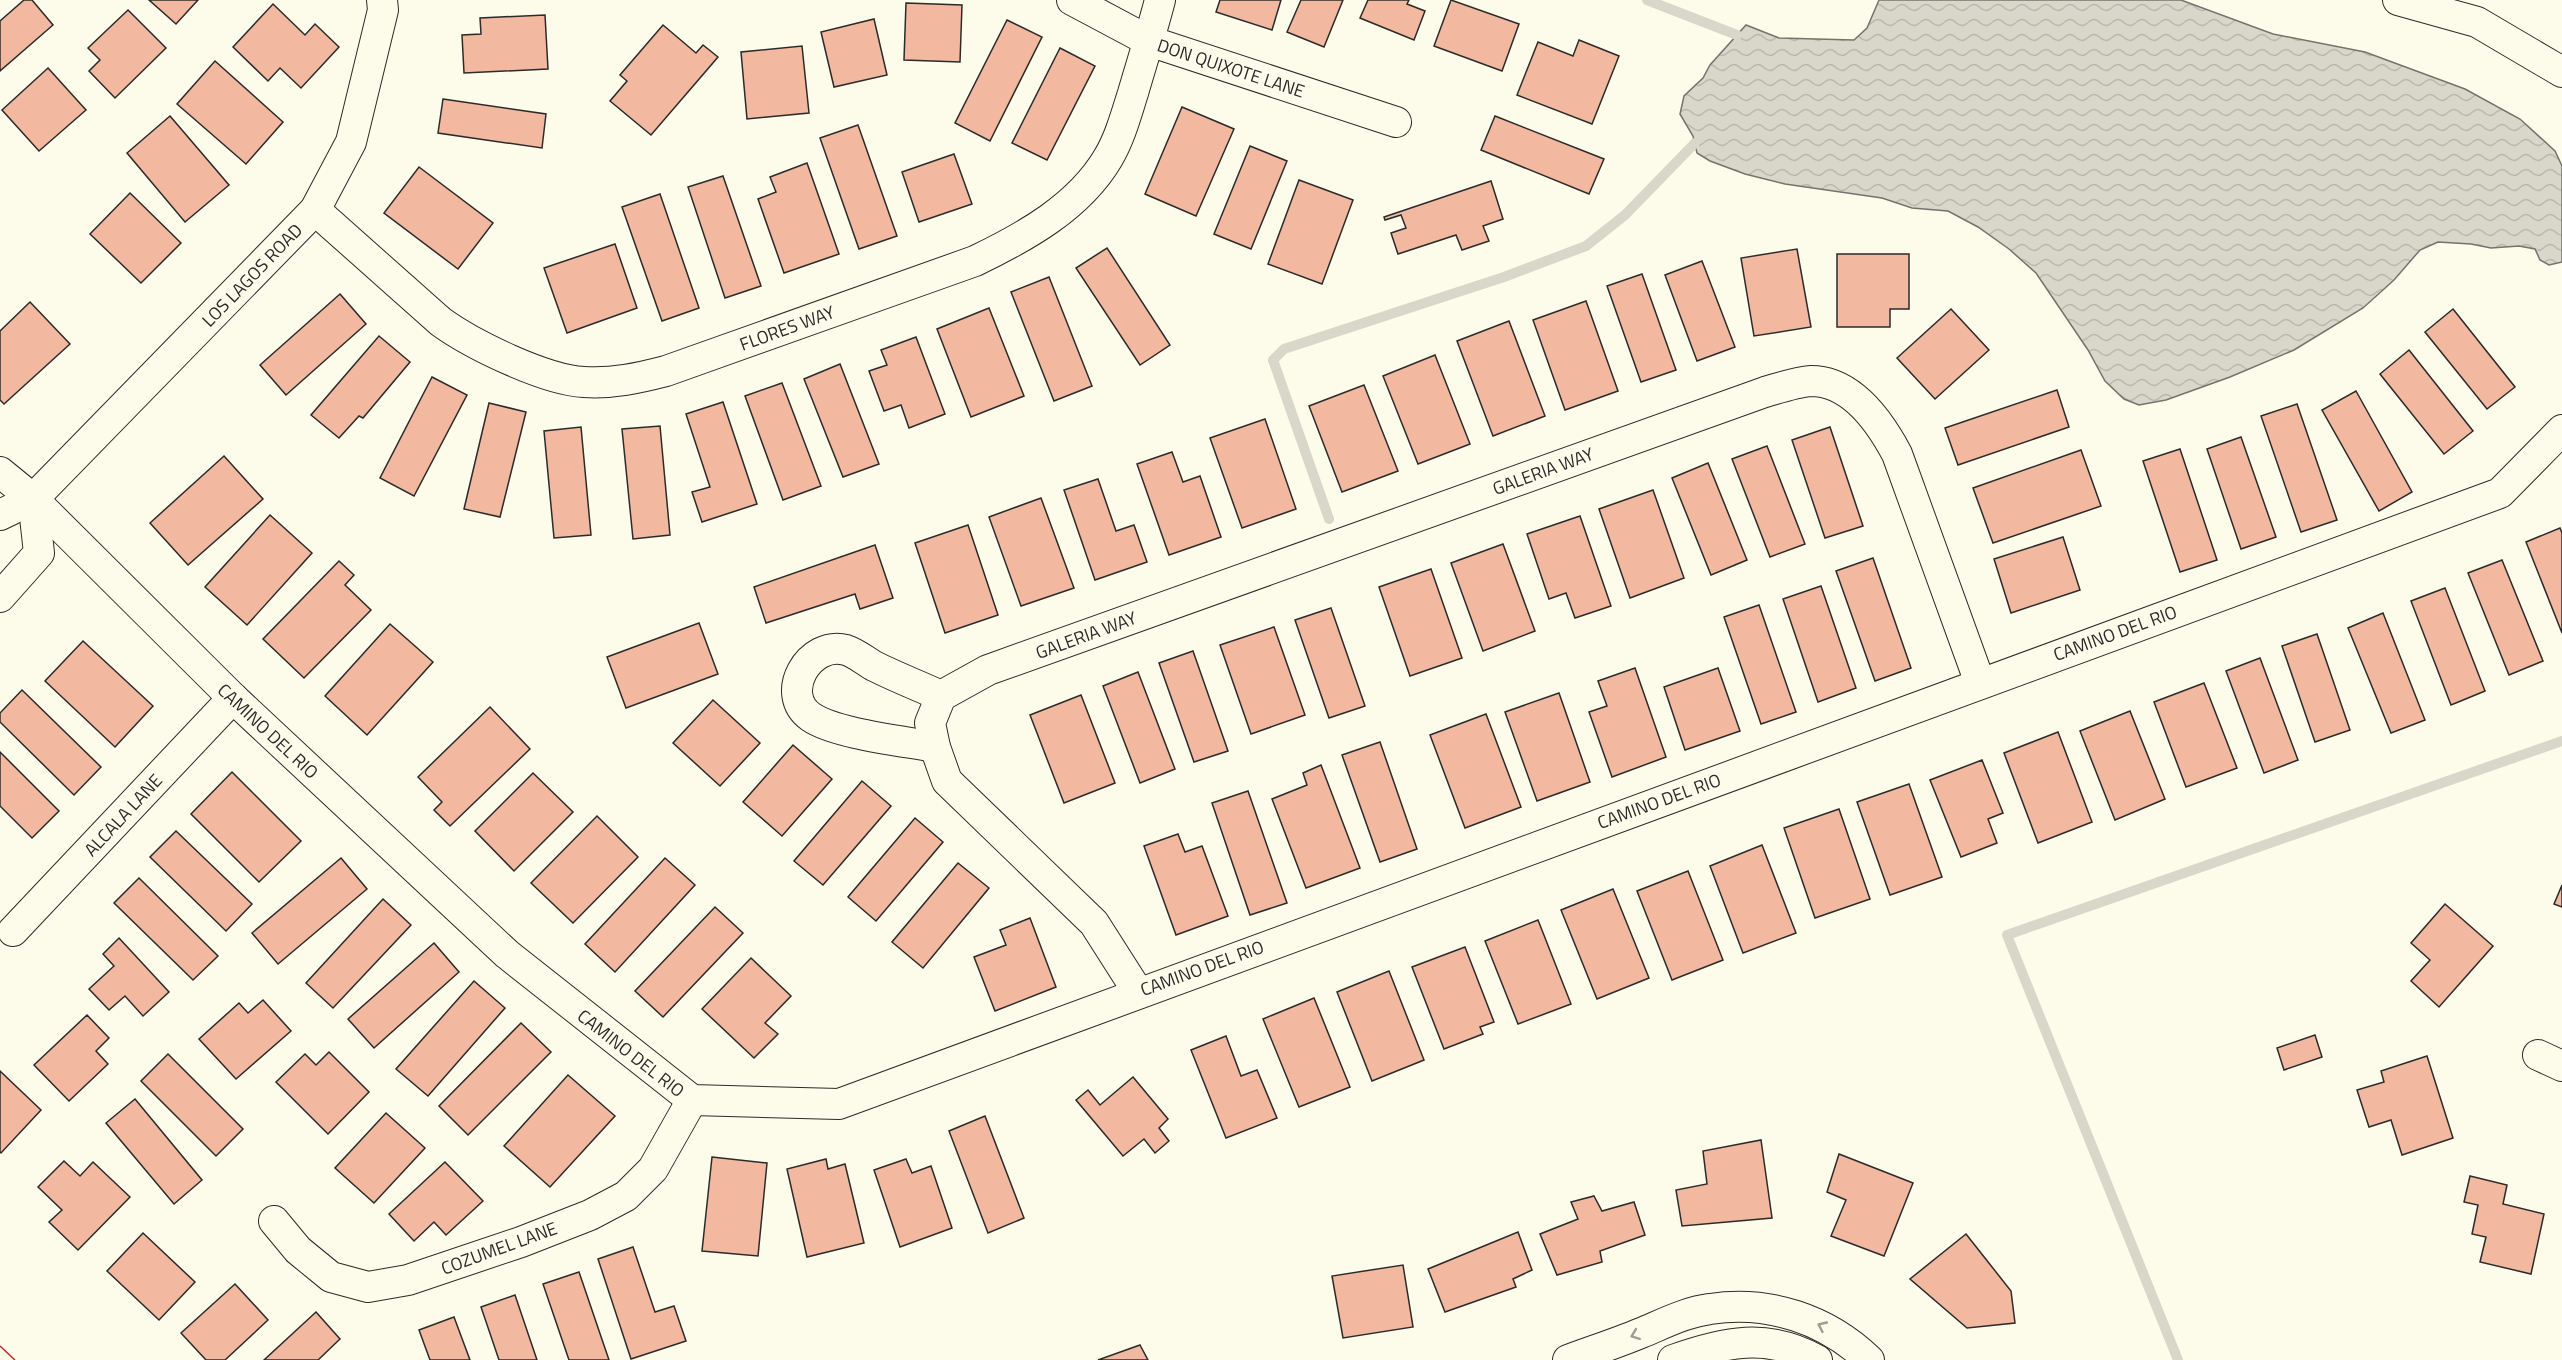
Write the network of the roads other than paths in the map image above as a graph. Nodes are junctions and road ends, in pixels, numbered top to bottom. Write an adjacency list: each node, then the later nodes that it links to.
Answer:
1 (382, 0): 8 (street, LOS LAGOS ROAD)
2 (1072, 0): 5 (street, DON QUIXOTE LANE)
3 (1160, 0): 5 (street, FLORES WAY)
4 (2398, 0): 6 (street)
5 (1149, 41): 7 (street, DON QUIXOTE LANE); 8 (street, FLORES WAY)
6 (2562, 72)
7 (1396, 122)
8 (315, 210): 11 (street, LOS LAGOS ROAD)
9 (2562, 430): 14 (street, CAMINO DEL RIO)
10 (0, 472): 11 (street, CAMINO DEL RIO)
11 (33, 499): 12 (street, LOS LAGOS ROAD); 13 (street); 16 (street, CAMINO DEL RIO)
12 (0, 516)
13 (0, 597)
14 (1980, 682): 15 (street, GALERIA WAY); 19 (street, CAMINO DEL RIO)
15 (941, 696): 17 (street); 17 (street)
16 (233, 698): 18 (street, ALCALA LANE); 20 (street, CAMINO DEL RIO)
17 (935, 747): 19 (street)
18 (13, 932)
19 (1138, 992): 20 (street, CAMINO DEL RIO)
20 (692, 1100): 21 (street, COZUMEL LANE)
21 (274, 1221)
22 (1719, 1308): 23 (street); 24 (street, one-way to 24); 27 (street, one-way to 22)
23 (1721, 1345): 25 (street); 26 (street)
24 (1568, 1360)
25 (1673, 1360)
26 (1817, 1360)
27 (1869, 1360)

